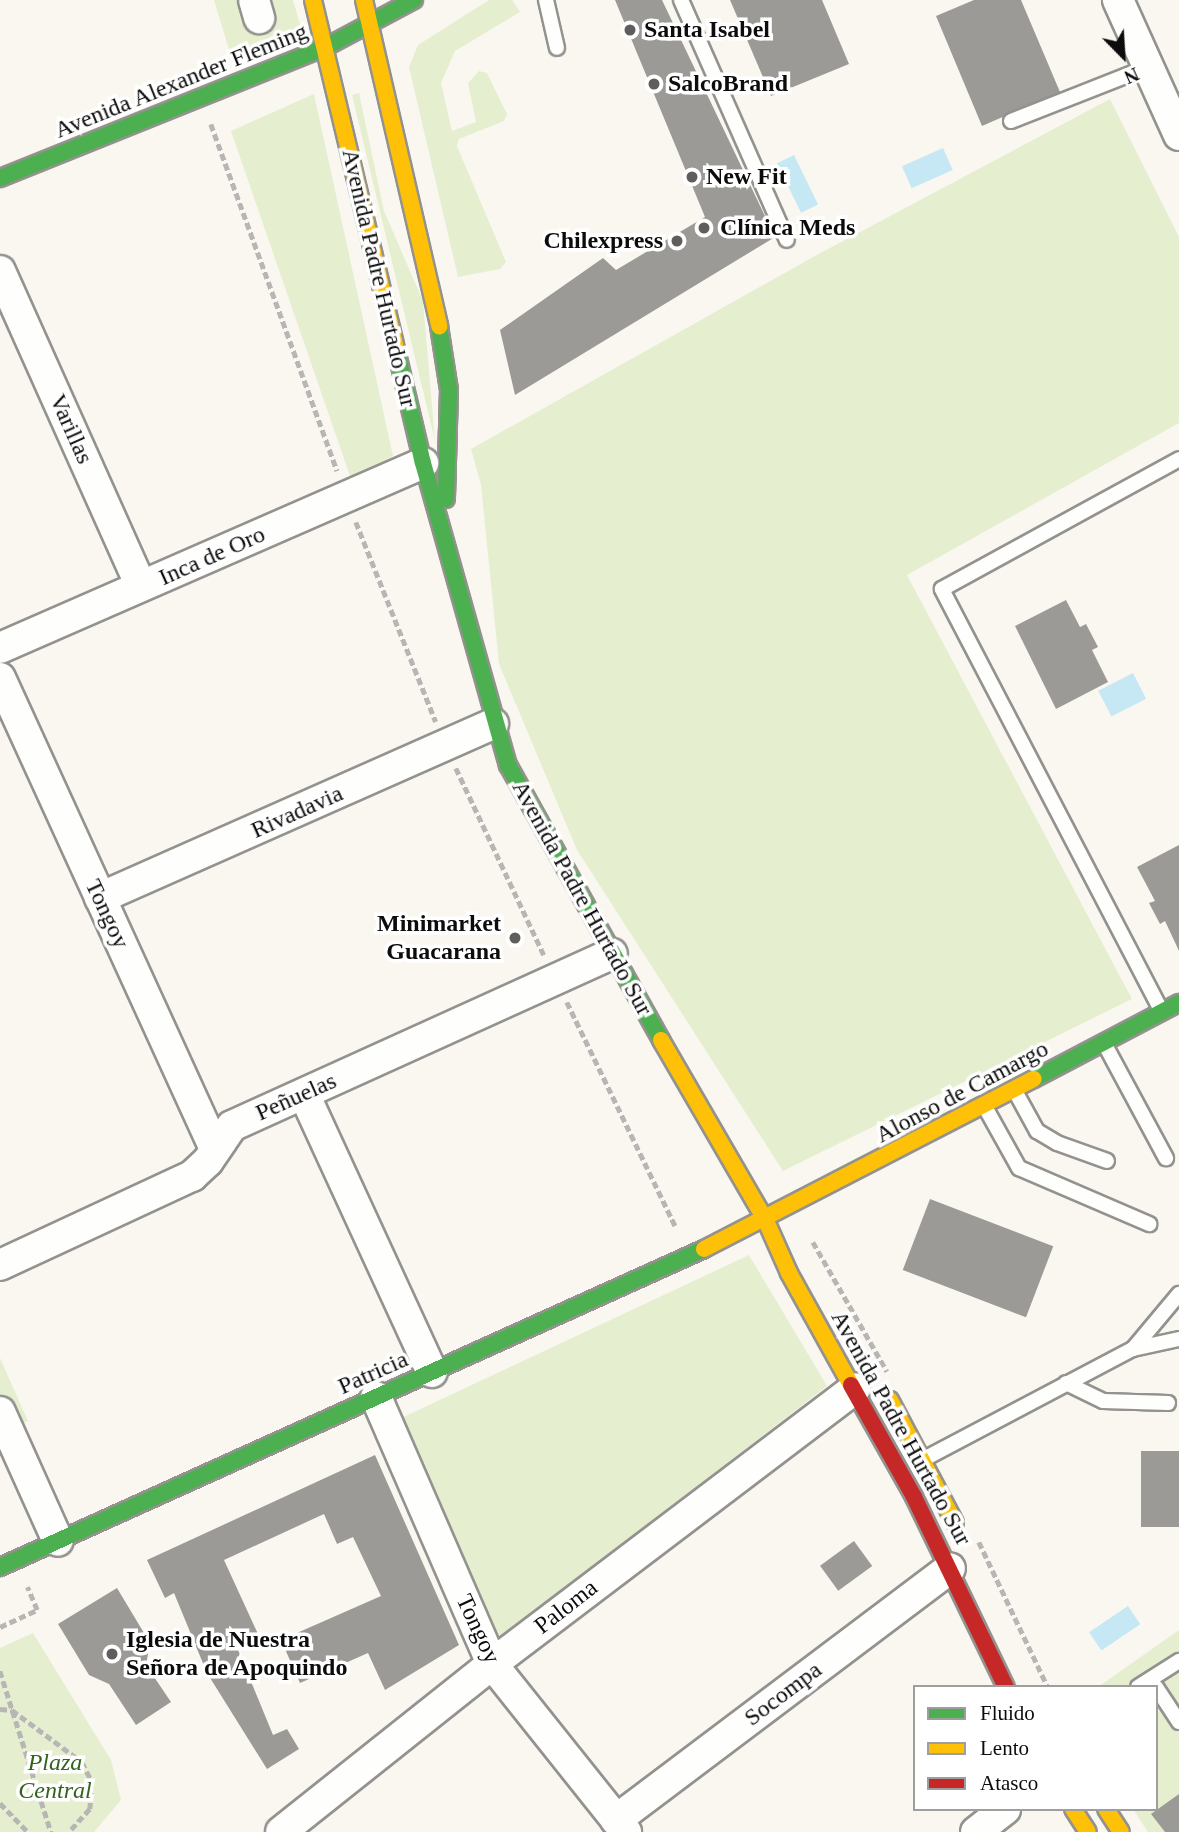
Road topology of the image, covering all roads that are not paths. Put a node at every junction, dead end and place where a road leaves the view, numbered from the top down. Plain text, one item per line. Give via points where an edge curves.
1 (313, 0) edge
2 (364, 0) edge
3 (414, 0) edge
4 (546, 0) edge
5 (681, 0) edge
6 (1118, 0) edge
7 (371, 26) junction
8 (324, 48) junction
9 (557, 48) dead end
10 (1148, 66) junction
11 (1011, 121) dead end
12 (1179, 135) edge
13 (0, 178) edge
14 (787, 240) dead end
15 (0, 271) edge
16 (1179, 459) edge
17 (424, 463) junction
18 (452, 553) junction
19 (142, 586) junction
20 (0, 648) edge
21 (0, 678) edge
22 (493, 724) junction
23 (100, 898) junction
24 (612, 954) junction
25 (1179, 1003) edge
26 (1162, 1012) junction
27 (1104, 1043) junction
28 (1014, 1090) junction
29 (304, 1094) junction
30 (984, 1105) junction
31 (215, 1149) junction
32 (1166, 1158) dead end
33 (1107, 1161) dead end
34 (766, 1222) junction
35 (1149, 1224) dead end
36 (799, 1254) dead end
37 (0, 1265) edge
38 (1179, 1294) edge
39 (1179, 1339) edge
40 (1133, 1349) junction
41 (432, 1372) junction
42 (1066, 1383) junction
43 (869, 1389) junction
44 (376, 1397) junction
45 (1168, 1403) dead end
46 (0, 1412) edge
47 (924, 1458) junction
48 (961, 1534) dead end
49 (58, 1541) junction
50 (7, 1564) edge
51 (950, 1568) junction
52 (1179, 1661) edge
53 (492, 1664) junction
54 (1005, 1685) edge
55 (1151, 1685) edge
56 (1158, 1694) edge
57 (1179, 1722) edge
58 (1002, 1811) edge
59 (1074, 1811) edge
60 (1106, 1811) edge
61 (621, 1826) edge
62 (281, 1832) edge
63 (976, 1832) edge
64 (1088, 1832) edge
65 (1121, 1832) edge

1 - 8 main road, Avenida Padre Hurtado Sur
2 - 7 main road, Avenida Padre Hurtado Sur
3 - 7 main road, Avenida Alexander Fleming
4 - 9 lane
5 - 14 lane
6 - 10 street
7 - 8 main road, Avenida Alexander Fleming
7 - 18 main road, Avenida Padre Hurtado Sur via 445,352 449,390 446,496
8 - 13 main road, Avenida Alexander Fleming
8 - 17 main road, Avenida Padre Hurtado Sur
10 - 11 lane
10 - 12 street
15 - 19 street, Varillas
16 - 26 lane via 942,589
17 - 18 main road, Avenida Padre Hurtado Sur
17 - 19 street, Inca de Oro
18 - 22 main road, Avenida Padre Hurtado Sur
19 - 20 street, Inca de Oro
21 - 23 street, Tongoy
22 - 23 street, Rivadavia
22 - 24 main road, Avenida Padre Hurtado Sur via 524,801
23 - 31 street, Tongoy
24 - 29 street, Peñuelas
24 - 34 main road, Avenida Padre Hurtado Sur
25 - 26 main road, Alonso de Camargo
26 - 27 main road, Alonso de Camargo
27 - 28 main road, Alonso de Camargo
27 - 32 lane
28 - 30 main road, Alonso de Camargo
28 - 33 lane via 1037,1130 1057,1143
29 - 31 street, Peñuelas via 232,1126
29 - 41 street
30 - 34 main road, Alonso de Camargo
30 - 35 lane via 1018,1168
31 - 37 street, Peñuelas via 199,1170 184,1180
34 - 36 main road, Avenida Padre Hurtado Sur
34 - 41 main road, Patricia
34 - 43 main road, Avenida Padre Hurtado Sur via 789,1273
38 - 40 lane
39 - 40 lane
40 - 42 lane
41 - 44 main road, Patricia
42 - 45 lane via 1103,1401
42 - 47 lane
43 - 47 main road, Avenida Padre Hurtado Sur
43 - 51 main road, Avenida Padre Hurtado Sur
43 - 53 street, Paloma
44 - 49 main road, Patricia
44 - 53 street, Tongoy
46 - 49 street
47 - 48 main road, Avenida Padre Hurtado Sur
49 - 50 main road, Patricia
51 - 54 main road, Avenida Padre Hurtado Sur
51 - 61 street, Socompa
52 - 55 lane
53 - 61 street, Tongoy
53 - 62 street, Paloma
56 - 57 lane
58 - 63 street
59 - 64 main road
60 - 65 main road

